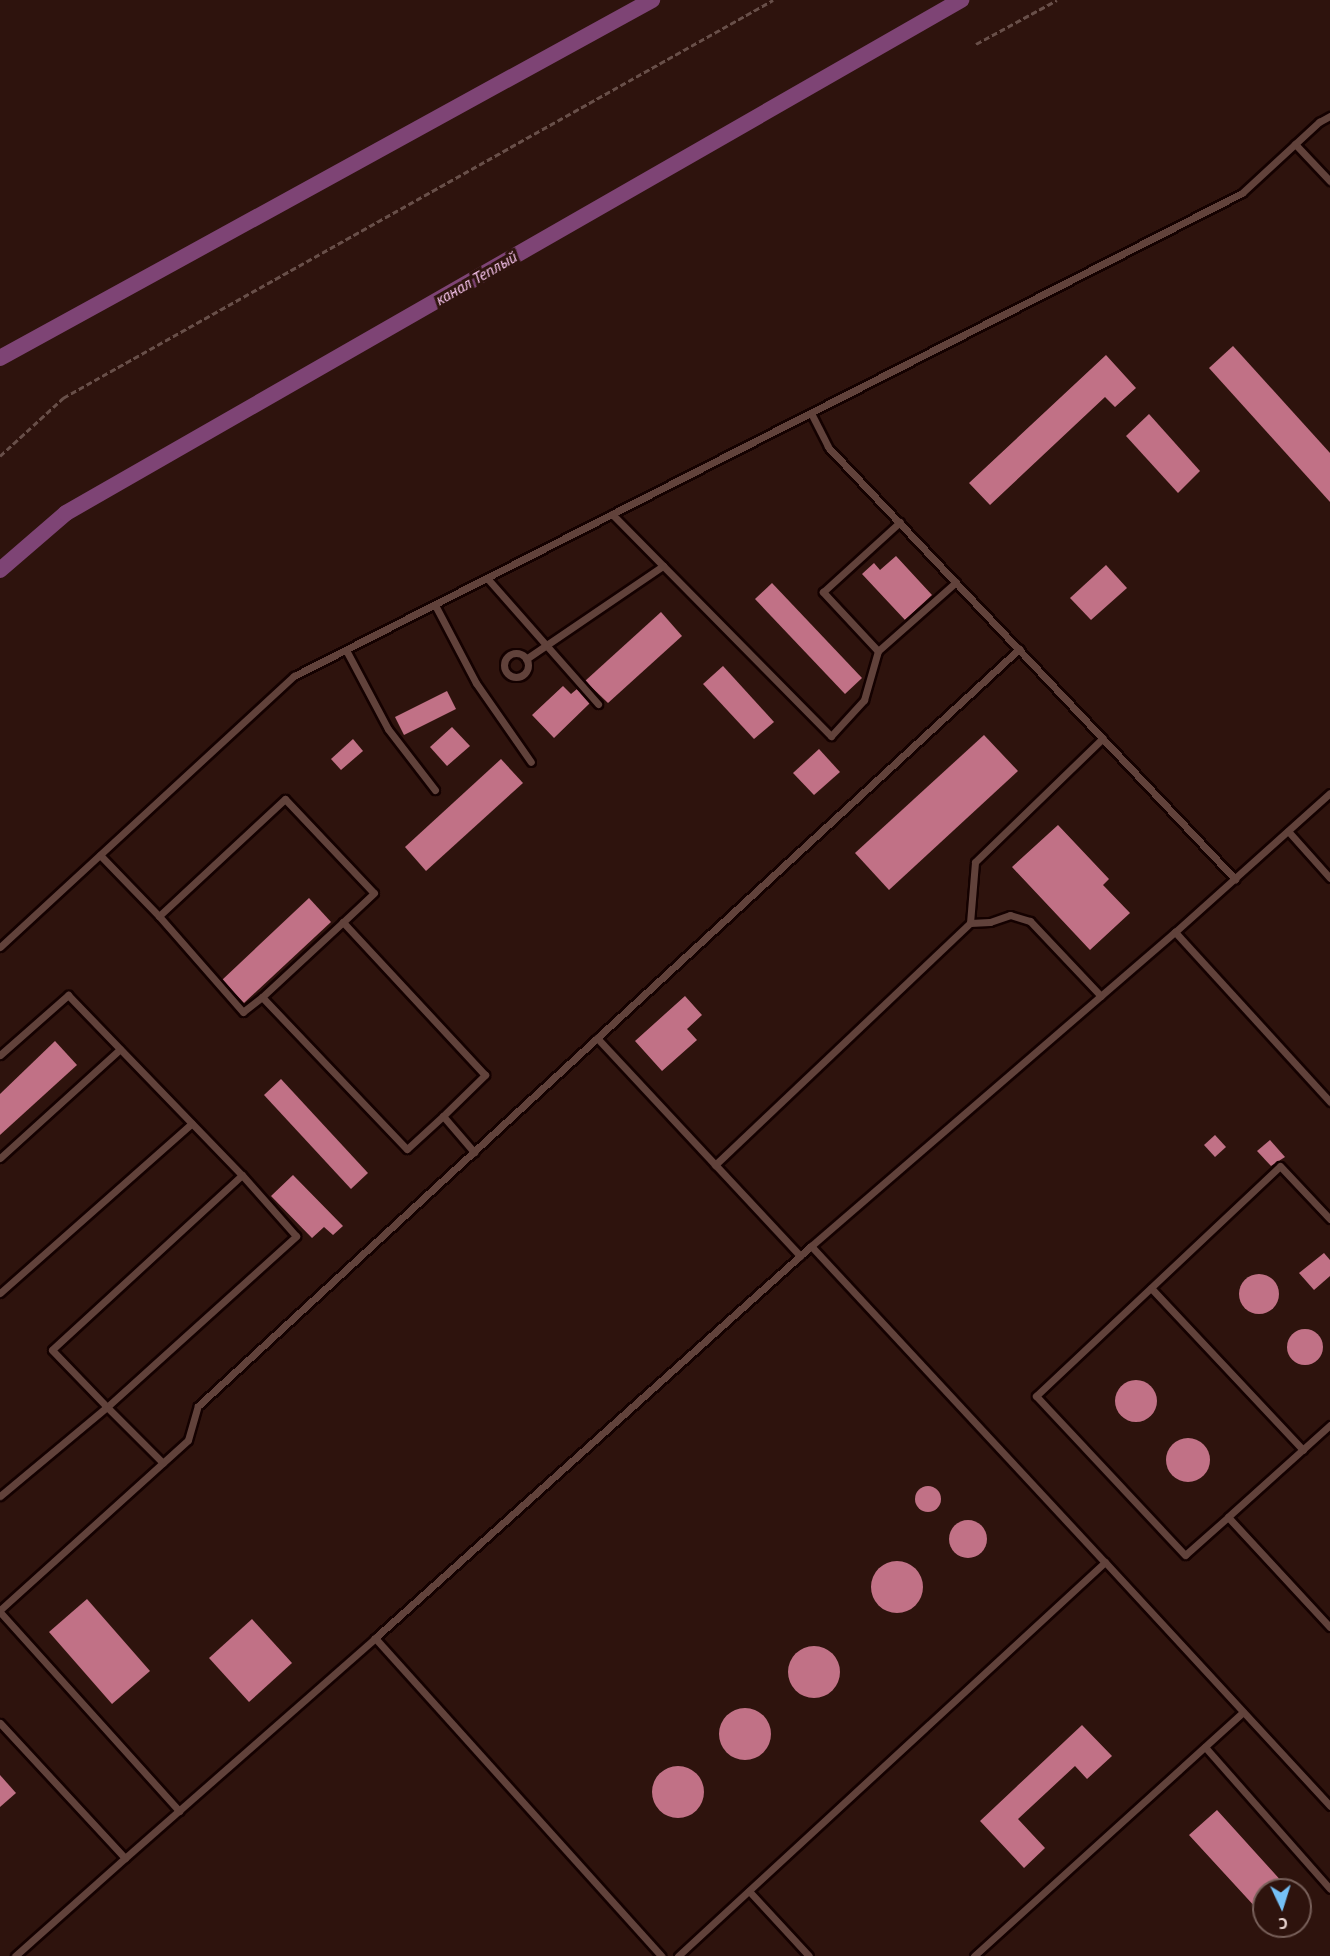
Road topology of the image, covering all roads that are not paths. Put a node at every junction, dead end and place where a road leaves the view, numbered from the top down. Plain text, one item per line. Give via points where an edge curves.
1 (1330, 116) edge
2 (1295, 144) junction
3 (1330, 181) edge
4 (811, 413) junction
5 (612, 514) junction
6 (900, 522) junction
7 (663, 566) junction
8 (487, 578) junction
9 (956, 582) junction
10 (435, 605) junction
11 (546, 645) junction
12 (1019, 649) junction
13 (346, 650) junction
14 (878, 651) junction
15 (526, 659) dead end
16 (598, 704) dead end
17 (1103, 738) junction
18 (531, 762) dead end
19 (435, 790) dead end
20 (1330, 793) edge
21 (1288, 831) junction
22 (100, 855) junction
23 (1330, 878) edge
24 (1235, 879) junction
25 (159, 916) junction
26 (343, 922) junction
27 (970, 923) junction
28 (1175, 932) junction
29 (0, 947) edge
30 (1101, 996) junction
31 (262, 997) junction
32 (597, 1038) junction
33 (120, 1049) junction
34 (0, 1055) edge
35 (1330, 1102) edge
36 (443, 1116) junction
37 (192, 1123) junction
38 (474, 1152) junction
39 (0, 1158) edge
40 (715, 1165) junction
41 (242, 1175) junction
42 (1330, 1219) edge
43 (810, 1246) junction
44 (800, 1256) junction
45 (1151, 1287) junction
46 (0, 1293) edge
47 (107, 1407) junction
48 (1330, 1425) edge
49 (1303, 1450) junction
50 (163, 1463) junction
51 (0, 1496) edge
52 (1228, 1517) junction
53 (1105, 1562) junction
54 (0, 1611) edge
55 (1330, 1627) edge
56 (375, 1638) junction
57 (1243, 1712) junction
58 (0, 1723) edge
59 (1205, 1747) junction
60 (1330, 1806) edge
61 (179, 1811) junction
62 (125, 1858) junction
63 (1330, 1889) edge
64 (749, 1891) junction
65 (15, 1956) edge
66 (661, 1956) edge
67 (678, 1956) edge
68 (809, 1956) edge
69 (974, 1956) edge

1 - 2 lane
2 - 3 lane
2 - 4 lane via 1242,193
4 - 5 lane
4 - 6 lane via 828,447
5 - 7 lane
5 - 8 lane
6 - 9 lane
6 - 14 lane via 823,592
7 - 11 lane
7 - 14 lane via 831,736 864,700
8 - 10 lane
8 - 11 lane
9 - 12 lane
9 - 14 lane
10 - 13 lane
10 - 18 lane via 476,683
11 - 15 lane
11 - 16 lane
12 - 17 lane
12 - 32 lane
13 - 19 lane via 388,729
13 - 22 lane via 294,676
17 - 24 lane
17 - 27 lane via 975,862
20 - 21 lane
21 - 23 lane
21 - 24 lane
22 - 25 lane
22 - 29 lane
24 - 28 lane
25 - 26 lane via 285,798 375,893
25 - 31 lane via 243,1012
26 - 31 lane
26 - 36 lane via 485,1075
27 - 30 lane via 1010,915 1030,921
27 - 40 lane
28 - 30 lane
28 - 35 lane
30 - 43 lane
31 - 36 lane via 406,1149
32 - 38 lane
32 - 40 lane
33 - 34 lane via 68,995
33 - 37 lane
33 - 39 lane
36 - 38 lane
37 - 41 lane
37 - 46 lane
38 - 50 lane via 198,1406 188,1440
40 - 44 lane
41 - 47 lane via 296,1236
41 - 47 lane via 52,1350
42 - 45 lane via 1280,1166
43 - 44 lane
43 - 53 lane
44 - 56 lane
45 - 49 lane
45 - 52 lane via 1036,1396 1185,1555
47 - 50 lane
47 - 51 lane
48 - 49 lane
49 - 52 lane
50 - 54 lane
52 - 55 lane
53 - 57 lane
53 - 64 lane
54 - 61 lane
56 - 61 lane
56 - 66 lane
57 - 59 lane
57 - 60 lane
58 - 62 lane
59 - 63 lane
59 - 69 lane
61 - 62 lane
62 - 65 lane
64 - 67 lane
64 - 68 lane

